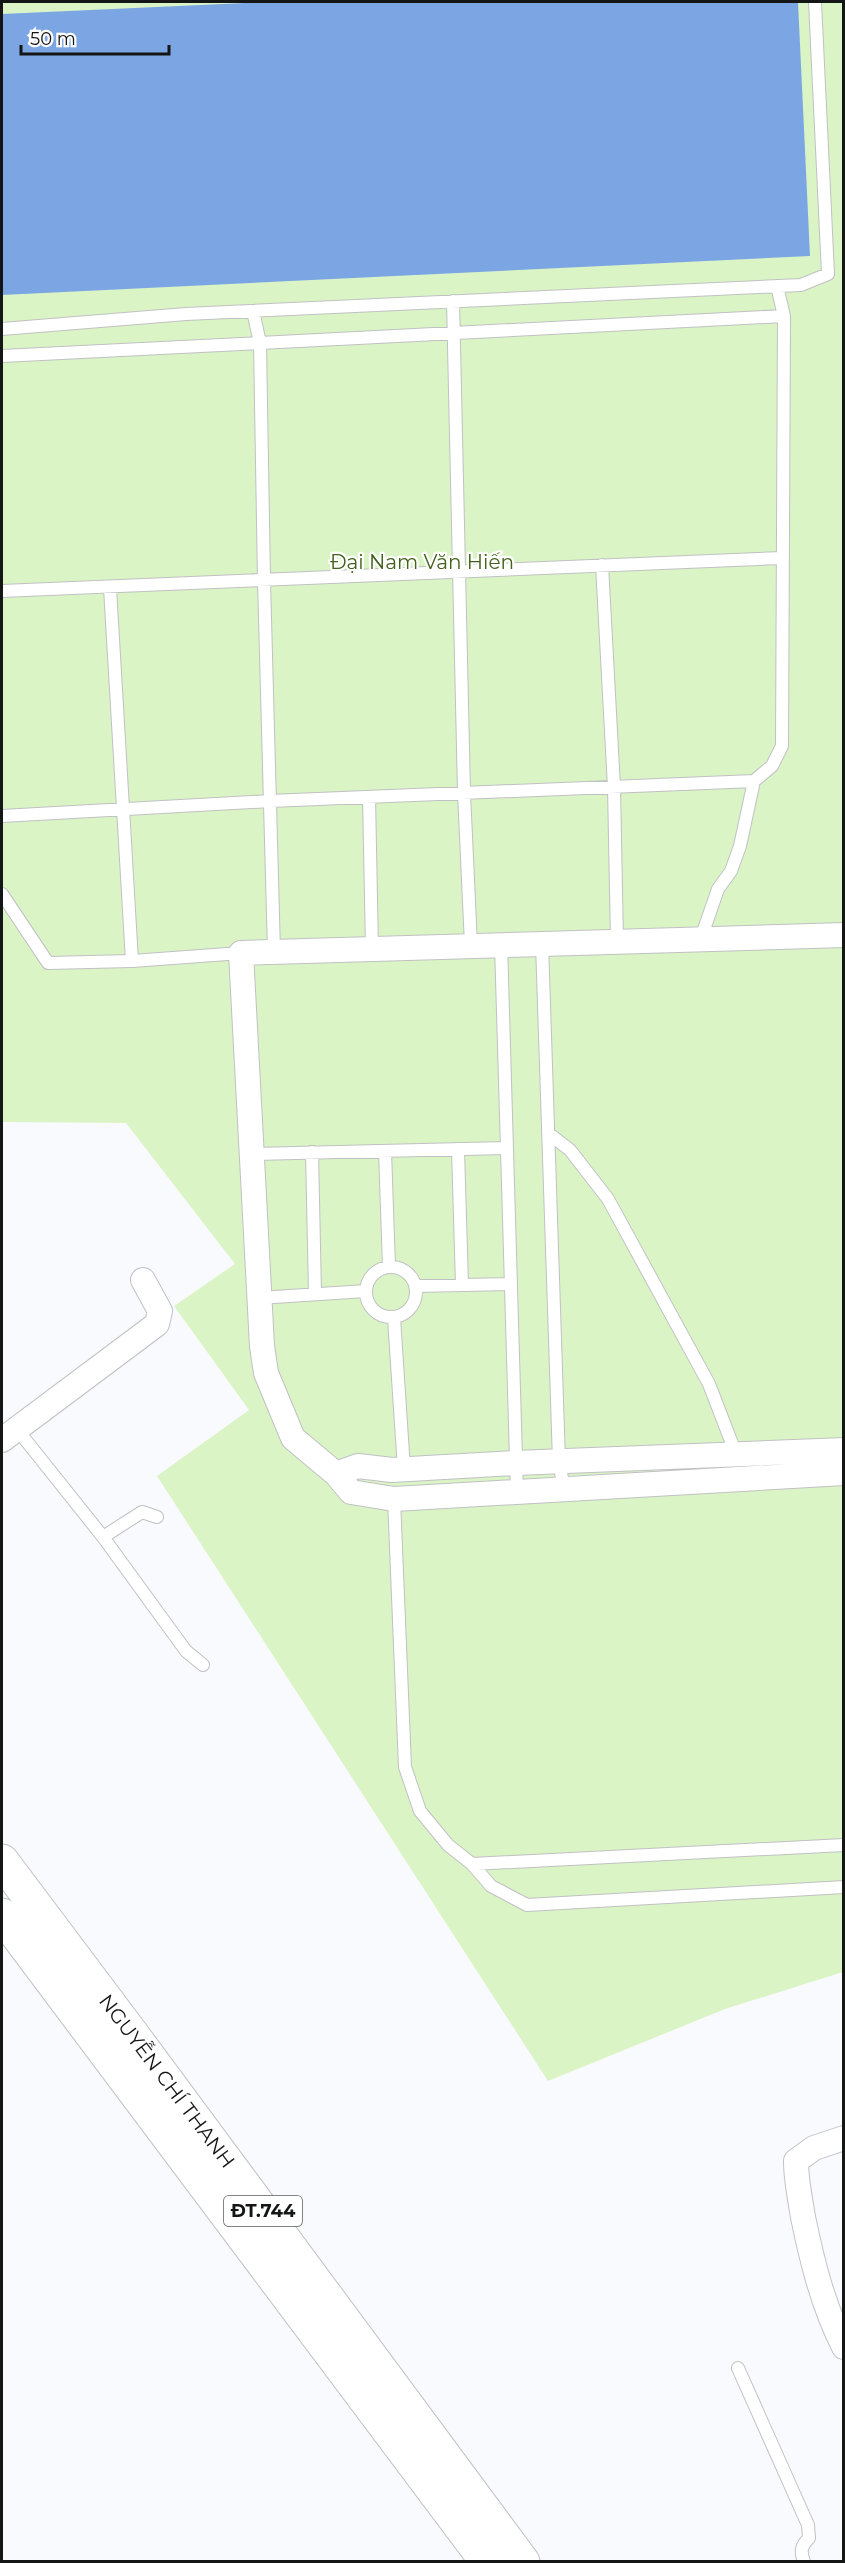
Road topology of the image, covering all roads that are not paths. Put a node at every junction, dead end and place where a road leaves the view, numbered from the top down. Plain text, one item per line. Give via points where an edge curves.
1 (814, 2) edge
2 (777, 286) junction
3 (453, 301) junction
4 (253, 311) junction
5 (784, 316) junction
6 (2, 329) edge
7 (456, 334) junction
8 (260, 343) junction
9 (2, 356) edge
10 (782, 558) junction
11 (602, 565) junction
12 (459, 571) junction
13 (264, 581) junction
14 (110, 588) junction
15 (2, 591) edge
16 (754, 781) junction
17 (614, 787) junction
18 (464, 793) junction
19 (369, 797) junction
20 (270, 801) junction
21 (123, 809) junction
22 (2, 816) edge
23 (2, 894) edge
24 (843, 935) edge
25 (700, 941) junction
26 (617, 942) junction
27 (501, 944) junction
28 (542, 944) junction
29 (471, 945) junction
30 (372, 949) junction
31 (274, 952) junction
32 (241, 953) junction
33 (132, 961) junction
34 (548, 1133) junction
35 (506, 1148) junction
36 (458, 1149) junction
37 (385, 1151) junction
38 (312, 1152) junction
39 (252, 1154) junction
40 (389, 1267) junction
41 (143, 1281) dead end
42 (510, 1284) junction
43 (462, 1285) junction
44 (416, 1286) junction
45 (366, 1291) junction
46 (315, 1294) junction
47 (259, 1298) junction
48 (394, 1318) junction
49 (9, 1434) edge
50 (843, 1450) edge
51 (736, 1454) junction
52 (559, 1461) junction
53 (515, 1463) junction
54 (404, 1469) junction
55 (843, 1473) edge
56 (336, 1474) junction
57 (564, 1490) junction
58 (517, 1493) junction
59 (394, 1498) junction
60 (157, 1517) dead end
61 (103, 1537) junction
62 (203, 1665) dead end
63 (843, 1845) edge
64 (2, 1861) edge
65 (472, 1864) junction
66 (843, 1887) edge
67 (2, 1915) edge
68 (843, 2138) edge
69 (291, 2275) junction
70 (843, 2347) edge
71 (738, 2368) dead end
72 (487, 2562) edge
73 (523, 2562) edge
74 (804, 2562) edge

1 - 2 lane via 828,273 801,285
2 - 3 lane
2 - 5 lane
3 - 4 lane
3 - 7 lane
4 - 6 lane
4 - 8 lane
5 - 7 lane
5 - 10 lane
7 - 8 lane
7 - 12 lane
8 - 9 lane
8 - 13 lane
10 - 11 lane
10 - 16 lane via 782,746 772,766
11 - 12 lane
11 - 17 lane
12 - 13 lane
12 - 18 lane
13 - 14 lane
13 - 20 lane
14 - 15 lane
14 - 21 lane
16 - 17 lane
16 - 25 lane via 734,862 718,889
17 - 18 lane
17 - 26 lane
18 - 19 lane
18 - 29 lane
19 - 20 lane
19 - 30 lane
20 - 21 lane
20 - 31 lane
21 - 22 lane
21 - 33 lane
23 - 33 lane via 48,963
24 - 25 street
25 - 26 street
26 - 28 street
27 - 28 street
27 - 29 street
27 - 35 lane
28 - 34 lane
29 - 30 street
30 - 31 street
31 - 32 street
32 - 33 lane
32 - 39 street
34 - 51 lane via 570,1150 608,1199 710,1384
34 - 52 lane
35 - 36 lane
35 - 42 lane
36 - 37 lane
36 - 43 lane
37 - 38 lane
37 - 40 lane
38 - 39 lane
38 - 46 lane
39 - 47 street
40 - 44 lane via 406,1271
40 - 45 lane via 373,1275
41 - 49 street via 160,1311 157,1324
42 - 43 lane
42 - 53 lane
43 - 44 lane
44 - 48 lane via 410,1311
45 - 46 lane
45 - 48 lane via 370,1307
46 - 47 lane
47 - 56 street via 261,1346 278,1404 293,1438
48 - 54 lane
49 - 61 lane
50 - 51 street
51 - 52 street
52 - 53 street
52 - 57 lane
53 - 54 street
53 - 58 lane
54 - 56 street via 358,1466
55 - 57 street
56 - 59 street via 351,1492
57 - 58 street
58 - 59 street
59 - 65 lane via 405,1767 420,1811 448,1845
60 - 61 lane via 142,1512
61 - 62 lane via 186,1651
63 - 65 lane
64 - 69 main road, NGUYỄN CHÍ THANH / ĐT.744
65 - 66 lane via 490,1886 527,1905
67 - 69 main road, NGUYỄN CHÍ THANH / ĐT.744
68 - 70 street via 814,2148 796,2161 796,2177 811,2253 831,2322
69 - 72 main road, NGUYỄN CHÍ THANH / ĐT.744
69 - 73 main road, NGUYỄN CHÍ THANH / ĐT.744
71 - 74 lane via 808,2525 809,2538 801,2553

